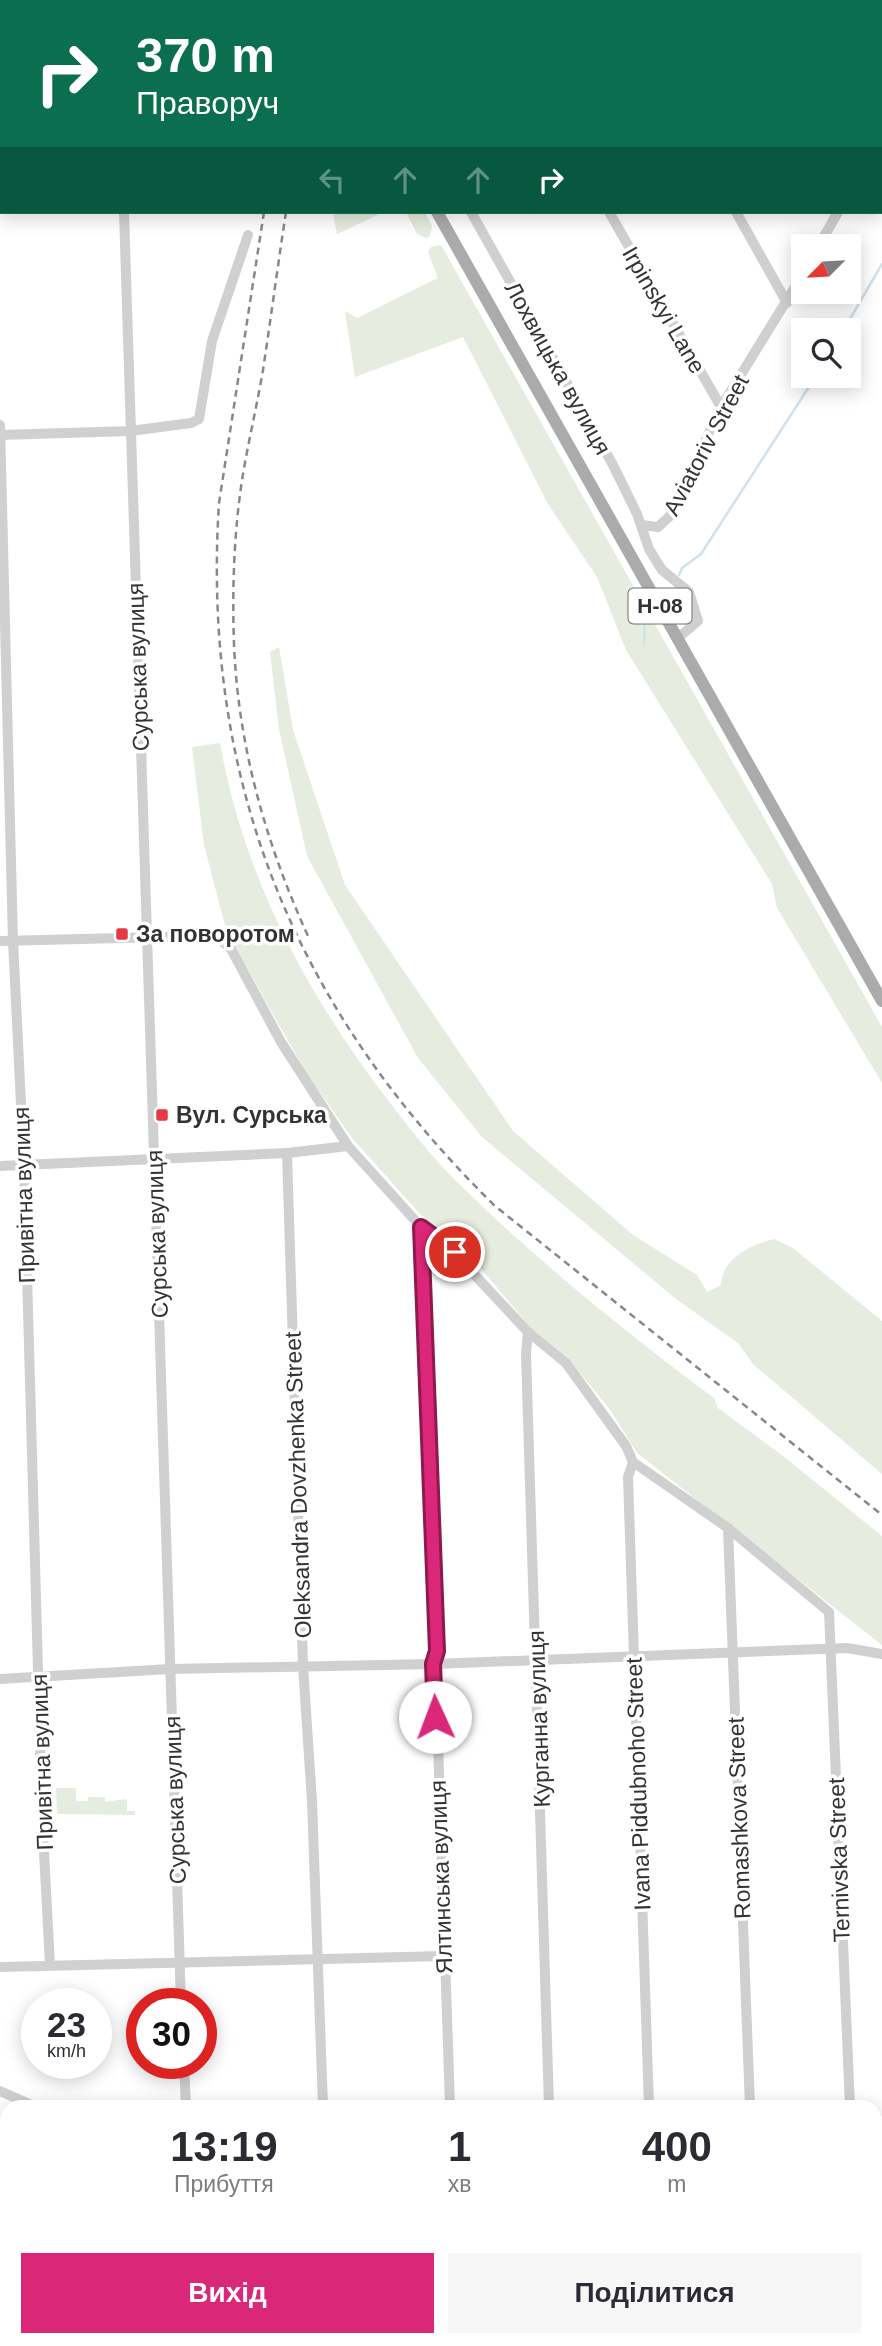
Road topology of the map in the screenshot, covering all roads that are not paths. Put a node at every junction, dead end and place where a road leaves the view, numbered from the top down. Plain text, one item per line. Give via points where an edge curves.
1 (124, 214) edge
2 (438, 214) edge
3 (472, 214) edge
4 (610, 214) edge
5 (737, 214) edge
6 (837, 214) edge
7 (825, 234) edge
8 (248, 235) dead end
9 (791, 296) edge
10 (787, 303) junction
11 (721, 407) junction
12 (0, 425) edge
13 (130, 430) junction
14 (0, 435) edge
15 (641, 525) junction
16 (678, 638) junction
17 (146, 939) junction
18 (0, 941) edge
19 (13, 941) junction
20 (882, 1001) edge
21 (348, 1146) junction
22 (287, 1153) junction
23 (155, 1161) junction
24 (24, 1165) junction
25 (0, 1166) edge
26 (421, 1227) junction
27 (528, 1332) junction
28 (633, 1462) junction
29 (728, 1528) junction
30 (830, 1650) junction
31 (732, 1654) junction
32 (882, 1654) edge
33 (633, 1655) junction
34 (537, 1659) junction
35 (433, 1664) junction
36 (303, 1665) junction
37 (170, 1669) junction
38 (40, 1677) junction
39 (0, 1679) edge
40 (443, 1956) junction
41 (318, 1957) junction
42 (181, 1964) junction
43 (50, 1965) junction
44 (0, 1967) edge
45 (181, 1988) edge
46 (185, 2079) edge
47 (0, 2091) edge
48 (20, 2100) edge
49 (186, 2100) edge
50 (323, 2100) edge
51 (450, 2100) edge
52 (549, 2100) edge
53 (649, 2100) edge
54 (750, 2100) edge
55 (850, 2100) edge

1 - 13 street, Сурська вулиця
2 - 16 main road, Н-08
3 - 15 street, Лохвицька вулиця via 613,465
4 - 11 street, Irpinskyi Lane
5 - 10 street
6 - 7 street
8 - 13 street via 212,341 199,419
9 - 10 street, Aviatoriv Street
10 - 11 street, Aviatoriv Street
11 - 15 street, Aviatoriv Street via 670,516 658,527
12 - 14 street, Привітна вулиця
13 - 14 street
13 - 17 street, Сурська вулиця
14 - 19 street, Привітна вулиця
15 - 16 street, Лохвицька вулиця via 662,570 689,592 692,601 698,621
16 - 20 main road, Н-08
17 - 19 street
17 - 21 street via 203,936 231,949 281,1042
17 - 23 street, Сурська вулиця
18 - 19 street
19 - 24 street, Привітна вулиця
21 - 22 street
21 - 26 street
22 - 23 street
22 - 36 street, Oleksandra Dovzhenka Street
23 - 24 street
23 - 37 street, Сурська вулиця
24 - 25 street
24 - 38 street, Привітна вулиця
26 - 27 street via 468,1265
26 - 35 street, Ялтинська вулиця via 437,1651
27 - 28 street via 566,1363
27 - 34 street, Курганна вулиця
28 - 29 street
28 - 33 street, Ivana Piddubnoho Street via 628,1477
29 - 30 street, Ternivska Street via 829,1612
29 - 31 street, Romashkova Street
30 - 31 street
30 - 32 street
30 - 55 street, Ternivska Street
31 - 33 street
31 - 54 street, Romashkova Street
33 - 34 street
33 - 53 street, Ivana Piddubnoho Street
34 - 35 street
34 - 52 street, Курганна вулиця
35 - 36 street
35 - 40 street, Ялтинська вулиця
36 - 37 street
36 - 41 street, Oleksandra Dovzhenka Street
37 - 38 street
37 - 42 street, Сурська вулиця
38 - 39 street
38 - 43 street, Привітна вулиця
40 - 41 street
40 - 51 street, Ялтинська вулиця
41 - 42 street
41 - 50 street, Oleksandra Dovzhenka Street
42 - 43 street
42 - 45 street, Сурська вулиця
43 - 44 street
46 - 49 street
47 - 48 street

